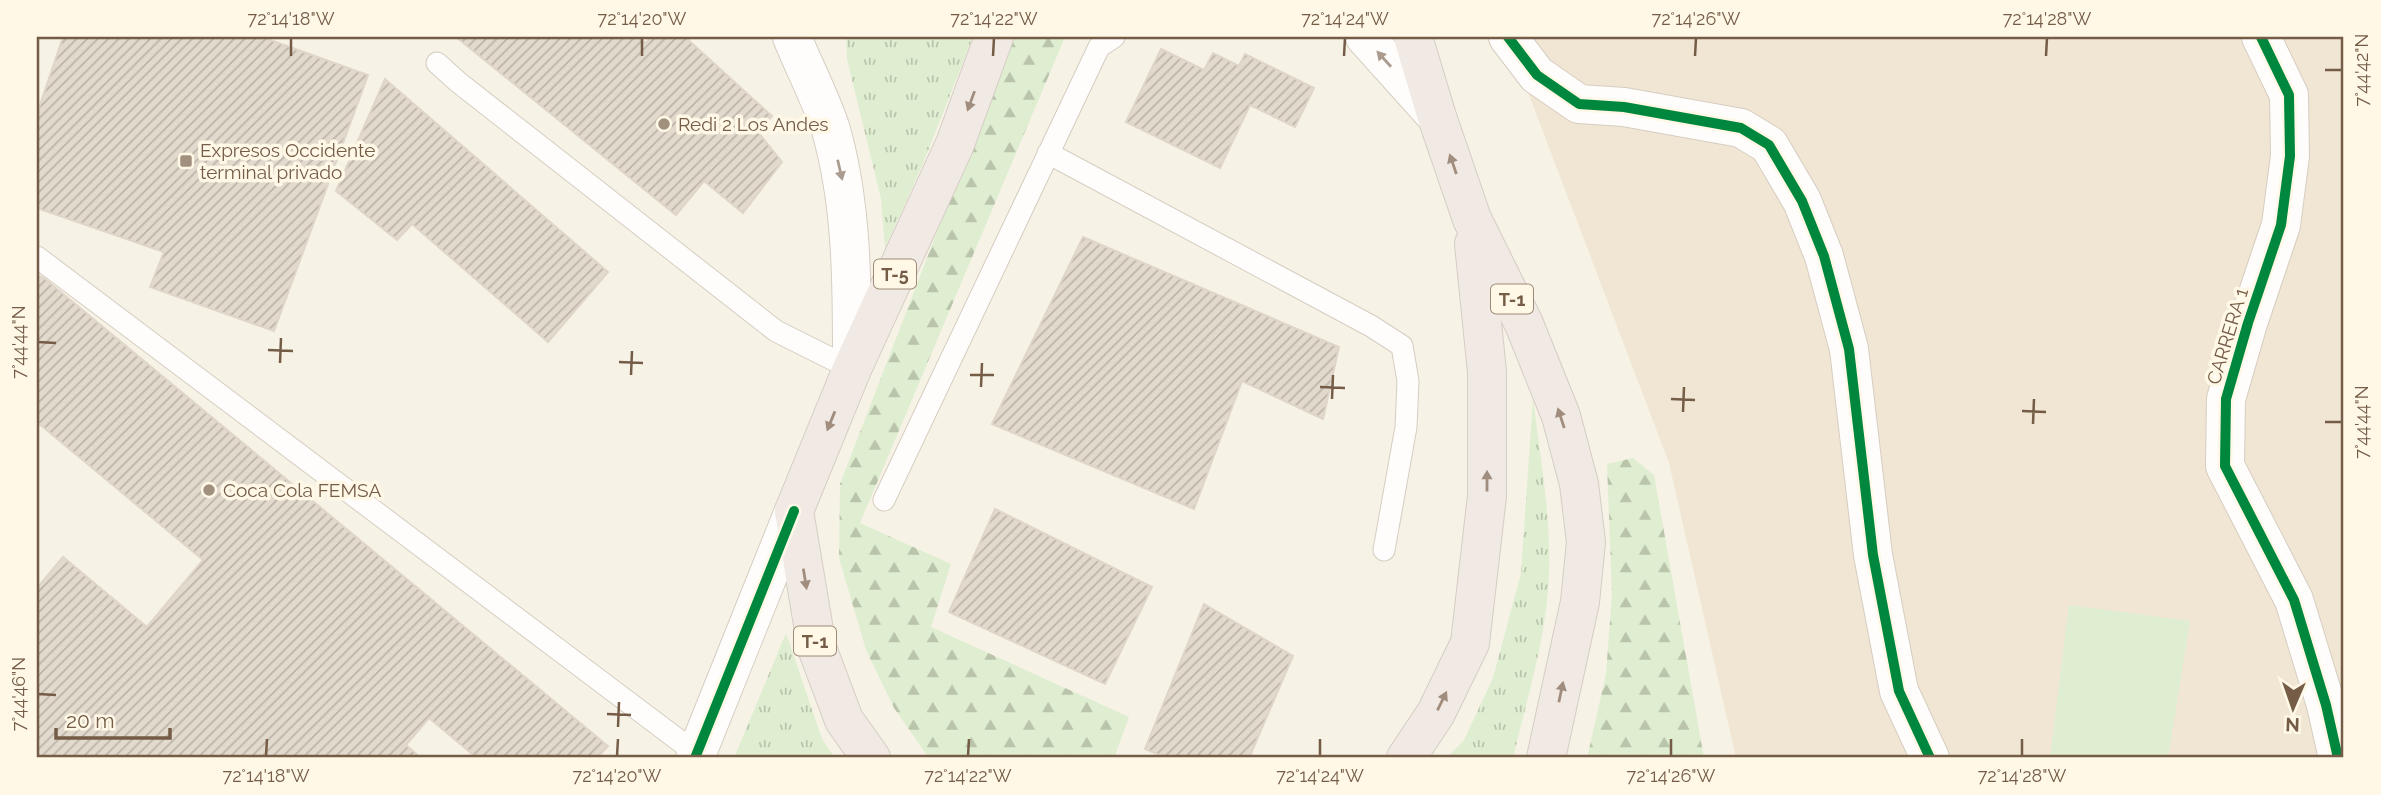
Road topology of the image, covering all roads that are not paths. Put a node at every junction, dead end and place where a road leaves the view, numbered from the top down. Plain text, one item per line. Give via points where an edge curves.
1 (792, 37) edge
2 (995, 37) edge
3 (1114, 37) edge
4 (1365, 37) edge
5 (1413, 37) edge
6 (1508, 37) edge
7 (2261, 37) edge
8 (437, 63) dead end
9 (1437, 117) junction
10 (1048, 153) junction
11 (1472, 219) junction
12 (37, 257) edge
13 (852, 369) junction
14 (884, 500) dead end
15 (794, 511) junction
16 (1384, 550) dead end
17 (696, 756) edge
18 (871, 758) edge
19 (1406, 758) edge
20 (1546, 758) edge
21 (1930, 758) edge
22 (2338, 758) edge

1 -> 13 street via 830,129 845,192
2 -> 13 highway, T-5 via 956,144
3 - 10 lane via 1098,47
9 -> 4 street
5 - 9 highway
6 - 21 street via 1537,75 1579,104 1624,107 1741,128 1769,145 1807,212 1850,349 1873,555 1899,691
7 - 22 street, CARRERA 1 via 2289,95 2290,156 2281,225 2226,399 2225,466 2294,600
8 - 13 lane via 776,331
11 -> 9 highway, T-1
10 - 14 lane
10 - 16 lane via 1402,346 1408,381 1406,427
19 -> 11 highway via 1436,713 1470,643 1487,496 1487,372
20 -> 11 highway, T-1 via 1580,602 1586,542 1579,484 1561,416 1524,324
12 - 17 lane
13 -> 15 highway, T-5
15 - 17 street
15 -> 18 highway, T-1 via 817,648 844,720

